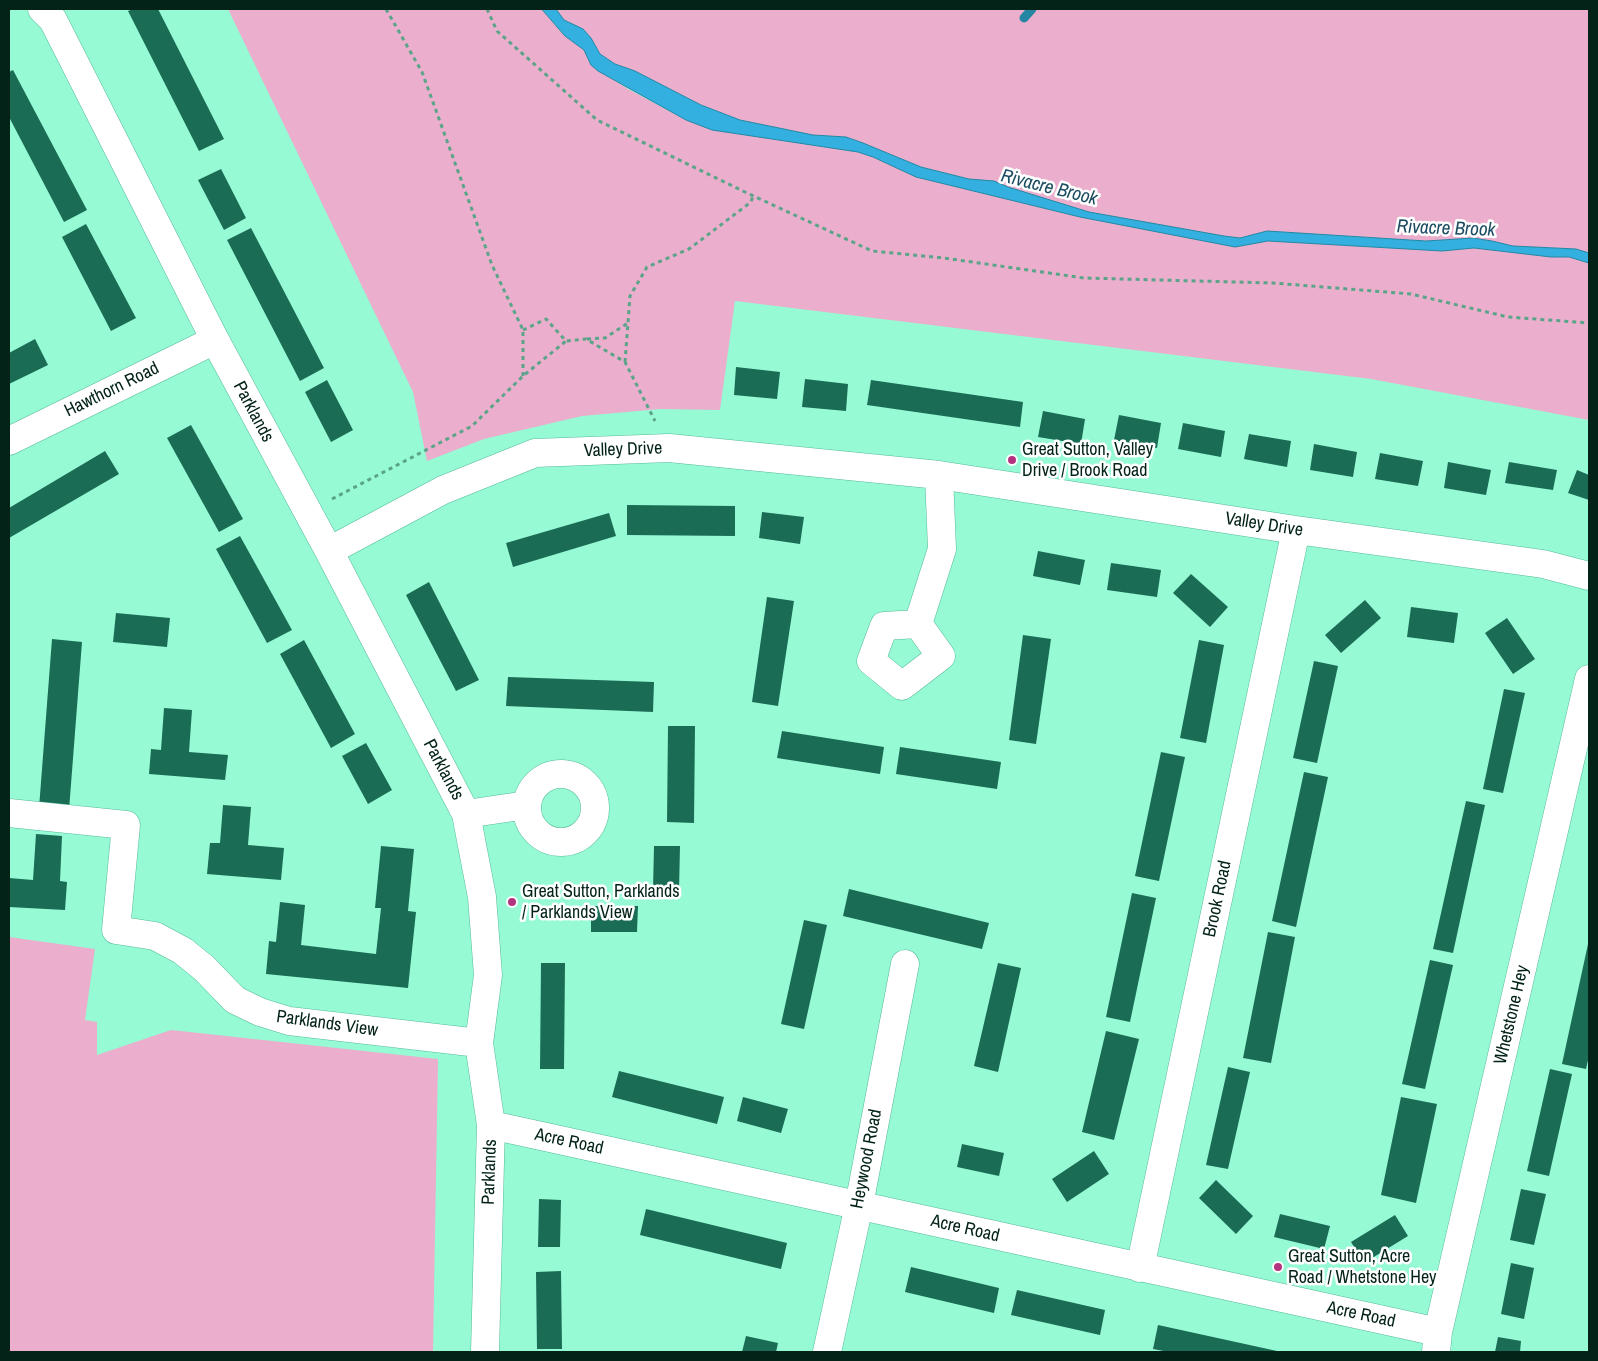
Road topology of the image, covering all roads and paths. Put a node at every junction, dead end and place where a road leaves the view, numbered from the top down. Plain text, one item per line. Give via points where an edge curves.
1 (386, 9) edge
2 (487, 9) edge
3 (48, 13) edge
4 (754, 196) junction
5 (628, 323) junction
6 (1589, 323) edge
7 (522, 330) junction
8 (586, 339) junction
9 (215, 340) junction
10 (566, 342) junction
11 (625, 362) junction
12 (523, 376) junction
13 (9, 441) edge
14 (668, 448) junction
15 (939, 475) junction
16 (307, 511) junction
17 (1296, 530) junction
18 (329, 551) junction
19 (1589, 576) edge
20 (918, 624) dead end
21 (1589, 679) edge
22 (527, 805) dead end
23 (9, 813) edge
24 (466, 814) junction
25 (905, 964) dead end
26 (479, 1042) junction
27 (491, 1125) junction
28 (858, 1205) junction
29 (1140, 1268) junction
30 (1437, 1342) edge
31 (485, 1352) edge
32 (827, 1352) edge

1 - 7 path via 422,72 492,265
2 - 4 path via 497,31 598,120
3 - 9 street, Parklands
4 - 5 path via 751,202 689,248 647,267 630,296
4 - 6 path via 872,251 1084,278 1273,283 1411,294 1508,317
5 - 8 path via 605,338
5 - 11 path
7 - 10 path via 546,319
7 - 12 path
8 - 10 path
8 - 11 path
9 - 13 street, Hawthorn Road
9 - 16 street, Parklands
10 - 12 path
11 - 14 path
12 - 16 path via 472,426
14 - 15 street, Valley Drive
14 - 18 street, Valley Drive via 535,453 443,490
15 - 17 street, Valley Drive
15 - 20 street via 942,549
16 - 18 street, Parklands
17 - 19 street, Valley Drive via 1543,564
17 - 29 street, Brook Road
18 - 24 street, Parklands
21 - 30 street, Whetstone Hey
22 - 24 street, Parklands
23 - 26 street, Parklands View via 126,825 116,930 155,936 183,951 236,1000 260,1012 289,1021
24 - 26 street, Parklands via 482,897 488,975
25 - 28 street, Heywood Road
26 - 27 street, Parklands
27 - 28 street, Acre Road
27 - 31 street, Parklands
28 - 29 street, Acre Road
28 - 32 street, Heywood Road
29 - 30 street, Acre Road

